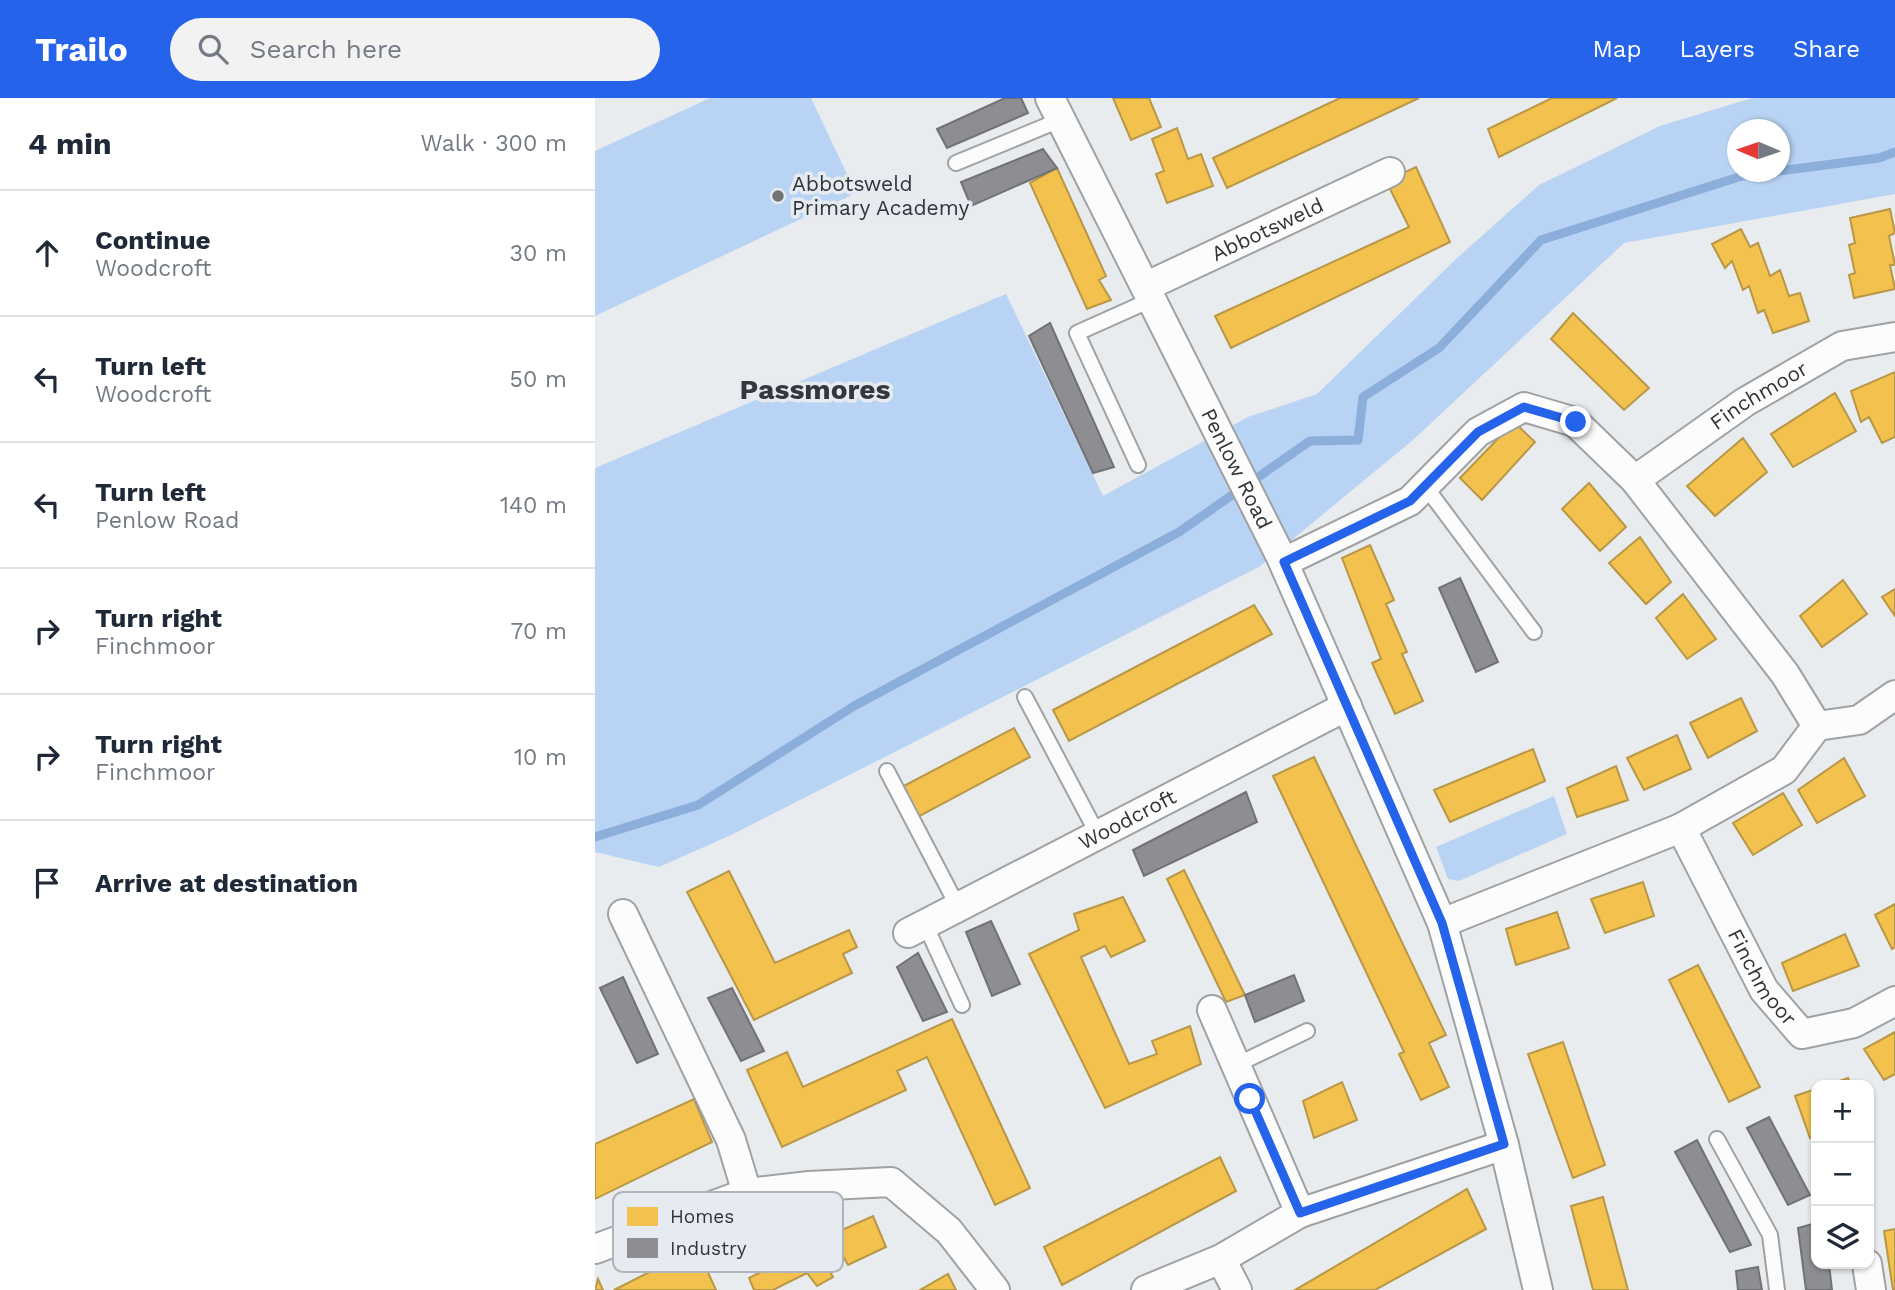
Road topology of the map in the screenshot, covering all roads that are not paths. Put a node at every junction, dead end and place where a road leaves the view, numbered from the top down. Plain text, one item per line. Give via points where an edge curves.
1 (1055, 109) edge
2 (956, 163) dead end
3 (1389, 172) dead end
4 (1150, 293) junction
5 (1895, 337) edge
6 (1137, 465) dead end
7 (1635, 480) junction
8 (1425, 486) junction
9 (1284, 562) junction
10 (1534, 632) dead end
11 (1895, 695) edge
12 (1024, 696) dead end
13 (1347, 706) junction
14 (1817, 726) junction
15 (887, 771) dead end
16 (1681, 828) junction
17 (1098, 835) junction
18 (958, 907) junction
19 (623, 914) dead end
20 (1442, 923) junction
21 (917, 929) joint
22 (1895, 1001) edge
23 (962, 1005) dead end
24 (1212, 1010) dead end
25 (1307, 1031) dead end
26 (1236, 1065) junction
27 (1717, 1139) dead end
28 (1504, 1144) junction
29 (747, 1192) edge
30 (756, 1192) edge
31 (1300, 1213) junction
32 (613, 1242) edge
33 (595, 1249) edge
34 (1221, 1259) junction
35 (1868, 1269) edge
36 (995, 1290) edge
37 (1146, 1290) edge
38 (1237, 1290) edge
39 (1538, 1290) edge
40 (1777, 1290) edge
41 (1871, 1290) edge

1 - 2 lane
1 - 4 street, Penlow Road
3 - 4 street, Abbotsweld
4 - 6 lane via 1077,333
4 - 9 street, Penlow Road
5 - 7 street, Finchmoor via 1842,346 1745,402
7 - 8 street via 1576,422 1524,407 1478,432
7 - 14 street via 1785,674
8 - 9 street via 1410,501
8 - 10 lane
9 - 13 street, Penlow Road
11 - 14 street via 1859,720
12 - 17 lane
13 - 17 street, Woodcroft
13 - 20 street, Penlow Road
14 - 16 street via 1784,770
15 - 18 lane
16 - 20 street
16 - 22 street, Finchmoor via 1764,990 1802,1034 1854,1023
17 - 18 street, Woodcroft
18 - 21 street, Woodcroft
19 - 29 street via 731,1140
20 - 28 street, Penlow Road
21 - 23 lane
24 - 26 street
25 - 26 lane
26 - 31 street
27 - 40 lane via 1770,1235
28 - 31 street
28 - 39 street, Penlow Road
30 - 36 street via 891,1182 949,1231
31 - 34 street
32 - 33 street
34 - 37 street
34 - 38 street
35 - 41 street

